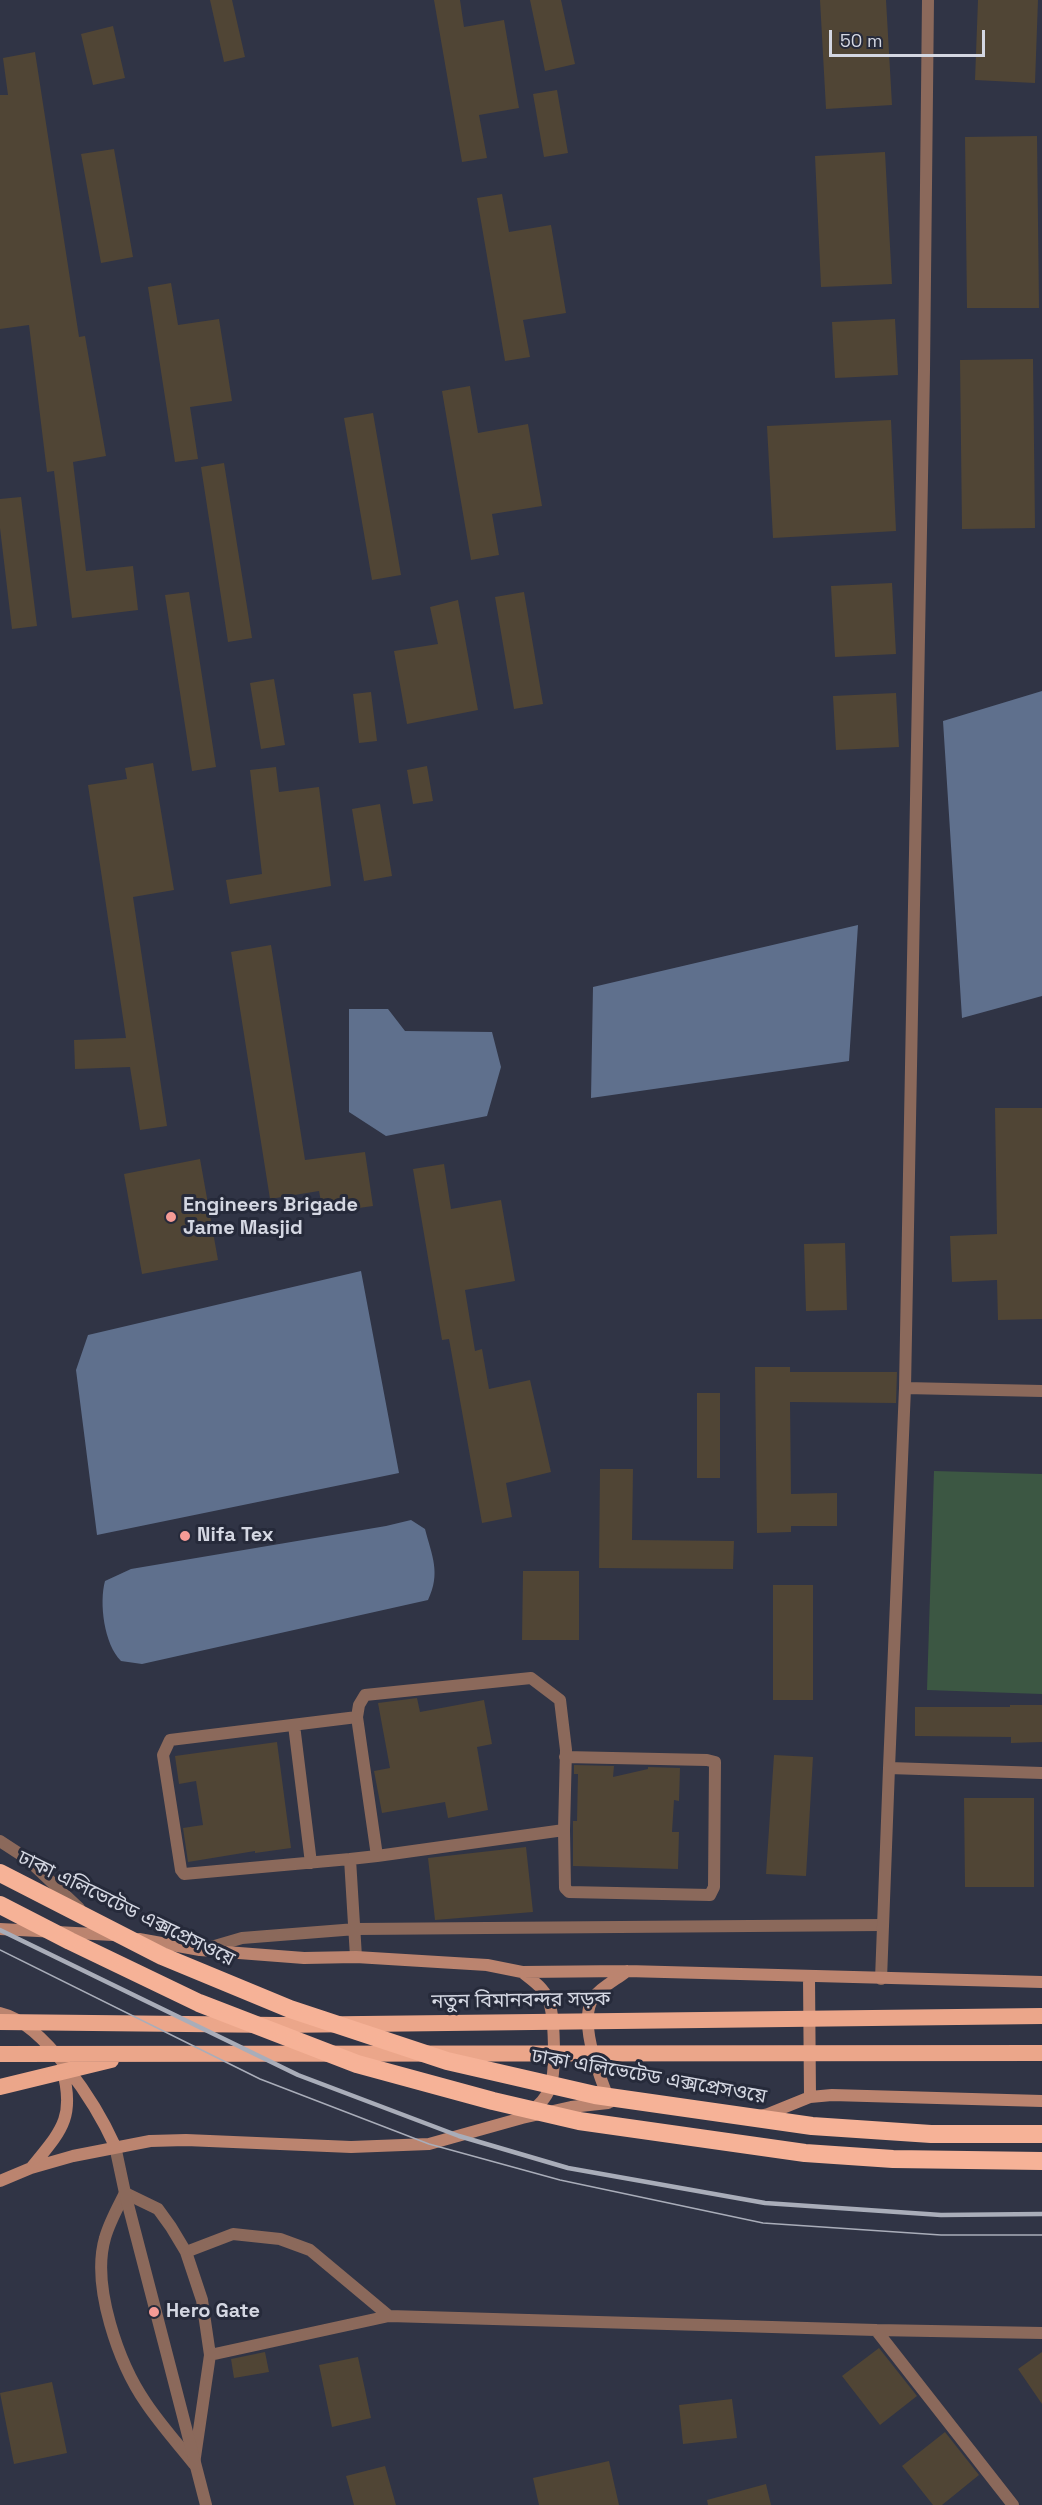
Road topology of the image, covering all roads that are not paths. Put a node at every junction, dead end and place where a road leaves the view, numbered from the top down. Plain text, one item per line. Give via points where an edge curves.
1 (928, 0) edge
2 (905, 1388) junction
3 (1042, 1390) edge
4 (357, 1717) junction
5 (294, 1725) junction
6 (565, 1756) junction
7 (889, 1768) junction
8 (1042, 1773) edge
9 (564, 1830) junction
10 (0, 1841) edge
11 (377, 1856) junction
12 (350, 1859) junction
13 (311, 1863) junction
14 (0, 1873) edge
15 (0, 1905) edge
16 (882, 1925) junction
17 (0, 1929) edge
18 (356, 1929) junction
19 (106, 1934) junction
20 (200, 1950) junction
21 (356, 1957) junction
22 (627, 1971) junction
23 (522, 1972) junction
24 (809, 1977) junction
25 (881, 1979) junction
26 (1042, 1982) edge
27 (0, 2013) edge
28 (1042, 2016) edge
29 (0, 2022) edge
30 (1042, 2053) edge
31 (0, 2054) edge
32 (132, 2054) junction
33 (60, 2061) junction
34 (0, 2087) edge
35 (810, 2097) junction
36 (1042, 2101) edge
37 (610, 2103) junction
38 (522, 2118) junction
39 (1042, 2134) edge
40 (115, 2146) junction
41 (1042, 2161) edge
42 (31, 2168) junction
43 (0, 2181) edge
44 (125, 2193) junction
45 (186, 2252) junction
46 (389, 2316) junction
47 (876, 2330) junction
48 (1042, 2333) edge
49 (210, 2355) junction
50 (194, 2464) junction
51 (206, 2505) edge
52 (1013, 2505) edge

1 - 2 street
2 - 3 street
2 - 7 street
4 - 5 street
4 - 6 street via 365,1695 531,1678 560,1700
4 - 11 street
5 - 13 street
5 - 13 street via 170,1740 163,1755 180,1870 184,1874
6 - 9 street
6 - 9 street via 715,1762 714,1887 710,1895 569,1892 565,1888
7 - 8 street
7 - 16 street
9 - 11 street
10 - 19 street via 26,1858
11 - 12 street
12 - 13 street
12 - 18 street
14 - 39 highway, ঢাকা এলিভেটেড এক্সপ্রেসওয়ে via 162,1956 290,2009 447,2061 595,2095 812,2126 931,2134
15 - 41 highway via 200,2003 357,2064 493,2101 579,2121 805,2153 893,2159
16 - 18 street
16 - 25 street
17 - 19 main road
18 - 20 street via 242,1938
18 - 21 street
19 - 20 main road
20 - 21 main road via 304,1958
21 - 23 main road via 487,1965
22 - 23 main road
22 - 24 main road
22 - 37 main road via 591,2002 590,2040
23 - 38 main road via 541,1987 549,2000 554,2032 551,2087 541,2104
24 - 25 main road
24 - 35 main road
25 - 26 main road
27 - 33 main road via 28,2026
28 - 29 highway, নতুন বিমানবন্দর সড়ক via 278,2025
30 - 32 highway
31 - 32 highway
32 - 34 highway
33 - 40 main road via 90,2100
33 - 42 main road via 67,2087 65,2122
35 - 36 main road
35 - 37 main road via 768,2114 738,2119 673,2114
37 - 38 main road via 591,2103
38 - 40 main road via 429,2144 351,2147 150,2140
40 - 42 main road
40 - 44 street
42 - 43 main road
44 - 45 street via 158,2209
44 - 50 street
44 - 50 street via 101,2255 105,2298 115,2338 146,2403
45 - 46 street via 233,2234 280,2239 310,2250
45 - 49 street via 202,2300
46 - 47 street
46 - 49 street
47 - 48 street
47 - 52 street
49 - 50 street
50 - 51 street

